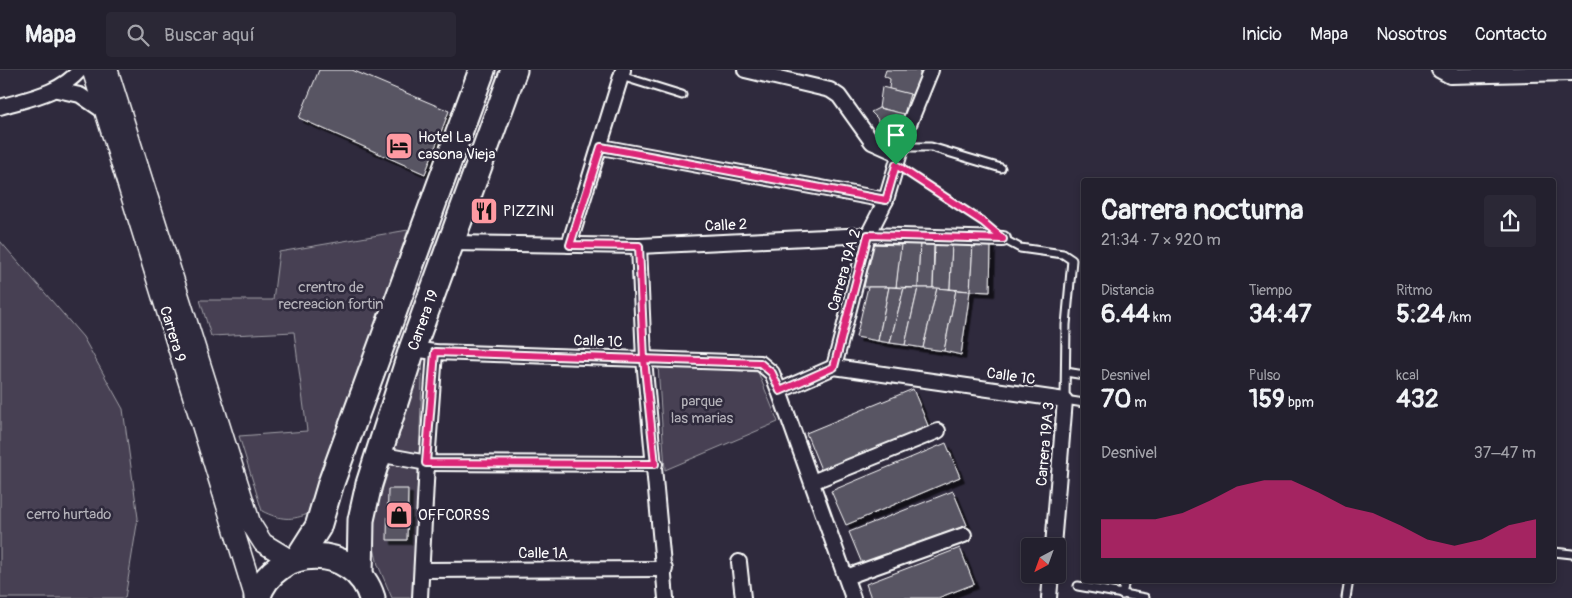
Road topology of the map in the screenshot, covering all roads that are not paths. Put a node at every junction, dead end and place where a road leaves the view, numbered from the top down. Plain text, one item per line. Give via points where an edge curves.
1 (80, 70) edge
2 (92, 70) edge
3 (108, 70) edge
4 (482, 70) edge
5 (514, 70) edge
6 (745, 70) edge
7 (931, 70) edge
8 (1439, 70) edge
9 (622, 73) edge
10 (1572, 73) edge
11 (57, 90) junction
12 (682, 95) dead end
13 (0, 107) edge
14 (102, 110) junction
15 (601, 147) junction
16 (899, 155) junction
17 (1001, 168) dead end
18 (886, 200) junction
19 (868, 235) junction
20 (1003, 239) joint
21 (451, 243) junction
22 (570, 245) junction
23 (639, 246) junction
24 (424, 351) junction
25 (644, 359) junction
26 (834, 367) junction
27 (1066, 372) junction
28 (1081, 374) edge
29 (780, 391) junction
30 (1065, 400) junction
31 (1081, 403) edge
32 (938, 432) dead end
33 (378, 454) junction
34 (426, 463) junction
35 (655, 464) junction
36 (812, 482) junction
37 (964, 535) dead end
38 (1054, 538) edge
39 (1556, 552) edge
40 (1572, 554) edge
41 (295, 559) junction
42 (739, 562) dead end
43 (664, 569) junction
44 (422, 570) junction
45 (360, 576) junction
46 (846, 577) junction
47 (1050, 583) edge
48 (1124, 583) edge
49 (1349, 583) edge
50 (1078, 586) dead end
51 (1122, 595) junction
52 (256, 598) edge
53 (372, 598) edge
54 (420, 598) edge
55 (666, 598) edge
56 (743, 598) edge
57 (853, 598) edge
58 (1049, 598) edge
59 (1145, 598) edge
60 (1346, 598) edge

1 - 11 street
2 - 14 main road, Carrera 9
3 - 41 main road, Carrera 9 via 250,524 263,543
4 - 41 highway, Carrera 19 via 318,527
5 - 21 highway, Carrera 19
6 - 16 street via 830,90 839,96 872,142
7 - 16 street, Carrera 19A 2
8 - 10 street via 1450,76
9 - 12 lane
9 - 15 street
11 - 13 street
11 - 14 street via 80,95
14 - 52 main road, Carrera 9
15 - 18 street
15 - 22 street
16 - 17 lane via 931,148
16 - 18 street, Carrera 19A 2
18 - 19 street, Carrera 19A 2
19 - 20 street, Calle 2
19 - 23 street, Calle 2
19 - 26 street, Carrera 19A 2
20 - 27 lane, Carrera 19A 3 via 1020,248 1063,254 1072,260 1066,325
21 - 22 street, Calle 2
21 - 24 highway, Carrera 19
22 - 23 street, Calle 2
23 - 25 street
24 - 25 street, Calle 1C
24 - 33 highway, Carrera 19
24 - 34 street
25 - 29 street, Calle 1C via 760,363 772,373
25 - 35 street
26 - 29 street
26 - 30 street, Calle 1C
27 - 28 lane
27 - 30 lane, Carrera 19A 3
29 - 36 street
30 - 31 lane
30 - 38 street, Carrera 19A 3
32 - 36 street
33 - 34 street
33 - 45 highway, Carrera 19 via 361,520
34 - 35 street
34 - 44 street
35 - 43 street
36 - 46 street
37 - 46 street
39 - 40 lane
41 - 45 highway via 318,556 337,560
41 - 52 highway via 271,574
42 - 56 street
43 - 44 street, Calle 1A
43 - 55 street
44 - 54 street
45 - 53 highway
46 - 57 street
47 - 58 street
48 - 51 lane
49 - 60 lane
50 - 51 lane
51 - 59 lane

